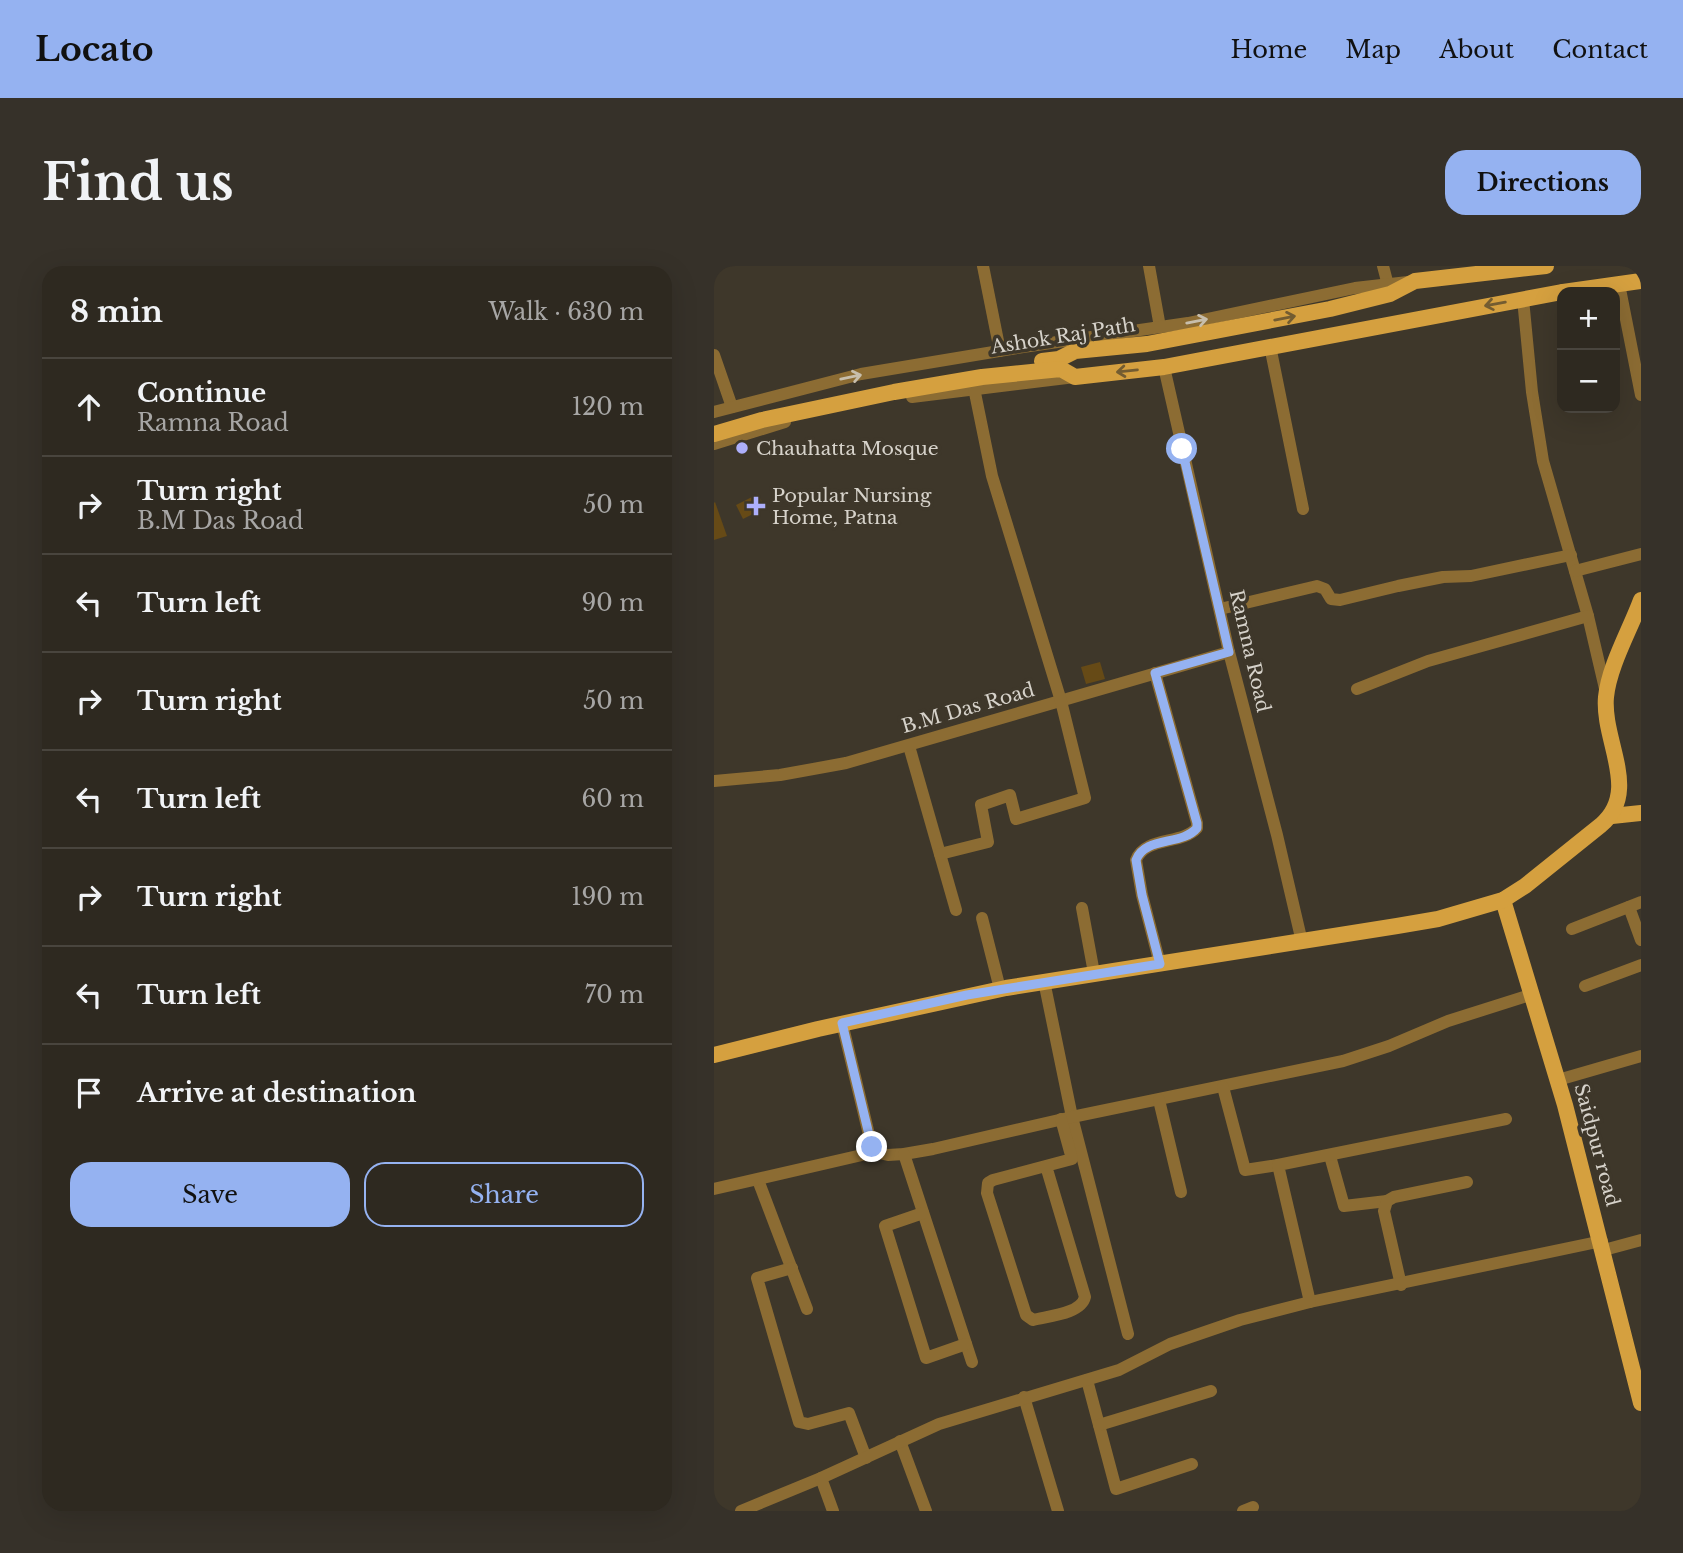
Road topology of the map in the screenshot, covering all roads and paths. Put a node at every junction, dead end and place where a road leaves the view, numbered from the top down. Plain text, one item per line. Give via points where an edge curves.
1 (983, 266) edge
2 (1149, 266) edge
3 (1383, 266) edge
4 (1540, 267) edge
5 (1448, 272) edge
6 (1641, 281) edge
7 (1619, 284) junction
8 (1598, 287) edge
9 (1389, 290) junction
10 (1557, 293) edge
11 (1530, 298) junction
12 (1160, 327) junction
13 (1270, 346) junction
14 (1000, 351) junction
15 (714, 355) edge
16 (1164, 367) junction
17 (1075, 377) junction
18 (974, 388) junction
19 (1641, 395) edge
20 (732, 407) junction
21 (714, 412) edge
22 (714, 425) edge
23 (714, 434) edge
24 (714, 444) edge
25 (1303, 509) dead end
26 (1641, 554) edge
27 (1571, 555) junction
28 (1575, 571) junction
29 (1641, 600) edge
30 (1220, 609) junction
31 (1588, 616) junction
32 (1229, 652) junction
33 (1155, 673) junction
34 (1357, 689) dead end
35 (1606, 697) junction
36 (1061, 701) junction
37 (909, 746) junction
38 (714, 781) edge
39 (1641, 813) edge
40 (1612, 816) junction
41 (940, 854) junction
42 (1503, 900) junction
43 (1635, 905) edge
44 (1082, 908) dead end
45 (956, 910) dead end
46 (982, 918) dead end
47 (1572, 929) dead end
48 (1641, 940) edge
49 (1302, 942) junction
50 (1160, 964) junction
51 (1641, 965) edge
52 (1094, 973) junction
53 (1044, 981) junction
54 (1585, 986) dead end
55 (1000, 989) junction
56 (1530, 995) junction
57 (842, 1023) junction
58 (714, 1055) edge
59 (1641, 1056) edge
60 (1558, 1080) junction
61 (1223, 1087) junction
62 (1159, 1100) junction
63 (1067, 1118) junction
64 (1506, 1119) dead end
65 (875, 1152) junction
66 (904, 1154) junction
67 (1330, 1156) junction
68 (1278, 1165) junction
69 (1046, 1166) junction
70 (758, 1180) junction
71 (1466, 1182) dead end
72 (714, 1189) edge
73 (1181, 1192) dead end
74 (1387, 1201) junction
75 (923, 1213) junction
76 (1641, 1240) edge
77 (1603, 1246) junction
78 (792, 1268) junction
79 (1401, 1285) junction
80 (1310, 1302) junction
81 (807, 1309) dead end
82 (1128, 1334) dead end
83 (966, 1344) junction
84 (972, 1363) dead end
85 (1087, 1380) junction
86 (1211, 1391) dead end
87 (1024, 1397) junction
88 (1641, 1403) edge
89 (1099, 1425) junction
90 (900, 1441) junction
91 (866, 1458) junction
92 (1192, 1464) dead end
93 (821, 1478) junction
94 (741, 1511) edge
95 (833, 1511) edge
96 (926, 1511) edge
97 (1058, 1511) edge

1 - 14 street
2 - 12 street
3 - 9 street
4 - 5 main road
4 - 11 main road
5 - 9 main road, Ashok Raj Path
6 - 7 main road, Ashok Raj Path
7 - 8 main road, Ashok Raj Path
7 - 19 street
12 -> 9 street via 1355,288
22 -> 9 main road, Ashok Raj Path via 824,394 1059,359 1075,351 1146,344 1331,309
10 - 11 main road, Ashok Raj Path
11 -> 13 main road, Ashok Raj Path
11 - 27 street via 1532,392 1543,461
12 - 14 street
13 - 16 main road, Ashok Raj Path
13 - 25 street
20 -> 14 street via 862,374
15 - 20 street
16 -> 17 main road, Ashok Raj Path
16 - 30 street, Ramna Road
17 - 18 street, Ashok Raj Path
17 - 23 main road, Ashok Raj Path via 1061,369 982,377 833,404
18 - 24 street, Ashok Raj Path via 838,408
18 - 36 street via 992,476
20 - 21 street
26 - 28 street
27 - 28 street
27 - 30 street via 1340,600 1317,586
28 - 31 street
29 - 35 main road
30 - 32 street, Ramna Road
31 - 34 street via 1428,661
31 - 35 street
32 - 33 street, B.M Das Road
32 - 49 street, Ramna Road
33 - 36 street, B.M Das Road
33 - 50 street via 1197,823 1191,834 1143,849 1136,860
35 - 40 main road via 1620,788
36 - 37 street, B.M Das Road
36 - 41 street via 1085,798 1016,819 1010,795 981,805 988,842
37 - 38 street, B.M Das Road via 813,770
37 - 41 street
39 - 40 main road
40 - 42 main road
41 - 45 street
42 - 49 main road via 1438,919
42 - 56 main road, Saidpur road
43 - 47 street
43 - 48 street
44 - 52 street
46 - 55 street
49 - 50 main road
50 - 52 main road
51 - 54 street
52 - 53 main road
53 - 55 main road
53 - 63 street
55 - 57 main road
56 - 60 main road, Saidpur road
56 - 61 street via 1343,1061
57 - 58 main road
57 - 65 street
59 - 60 street
60 - 77 main road, Saidpur road
61 - 62 street
61 - 68 street via 1245,1170
62 - 63 street
62 - 73 street
63 - 66 street
63 - 69 street via 1072,1159
63 - 82 street
64 - 67 street
65 - 66 street
65 - 70 street
66 - 75 street
67 - 68 street
67 - 74 street via 1344,1206
68 - 80 street
69 - 69 street via 993,1180 987,1193 1026,1315 1033,1320 1078,1308 1085,1297
70 - 72 street
70 - 78 street
71 - 74 street
74 - 79 street via 1384,1211
75 - 83 street
75 - 83 street via 885,1226 926,1358
76 - 77 street
77 - 79 street
77 - 88 main road, Saidpur road
78 - 81 street
78 - 91 street via 757,1278 799,1422 808,1424 849,1413
79 - 80 street
80 - 85 street via 1170,1344 1119,1370
83 - 84 street
85 - 87 street
85 - 89 street
86 - 89 street
87 - 90 street via 939,1423
87 - 97 street
89 - 92 street via 1116,1489
90 - 91 street
90 - 96 street
91 - 93 street
93 - 94 street
93 - 95 street

